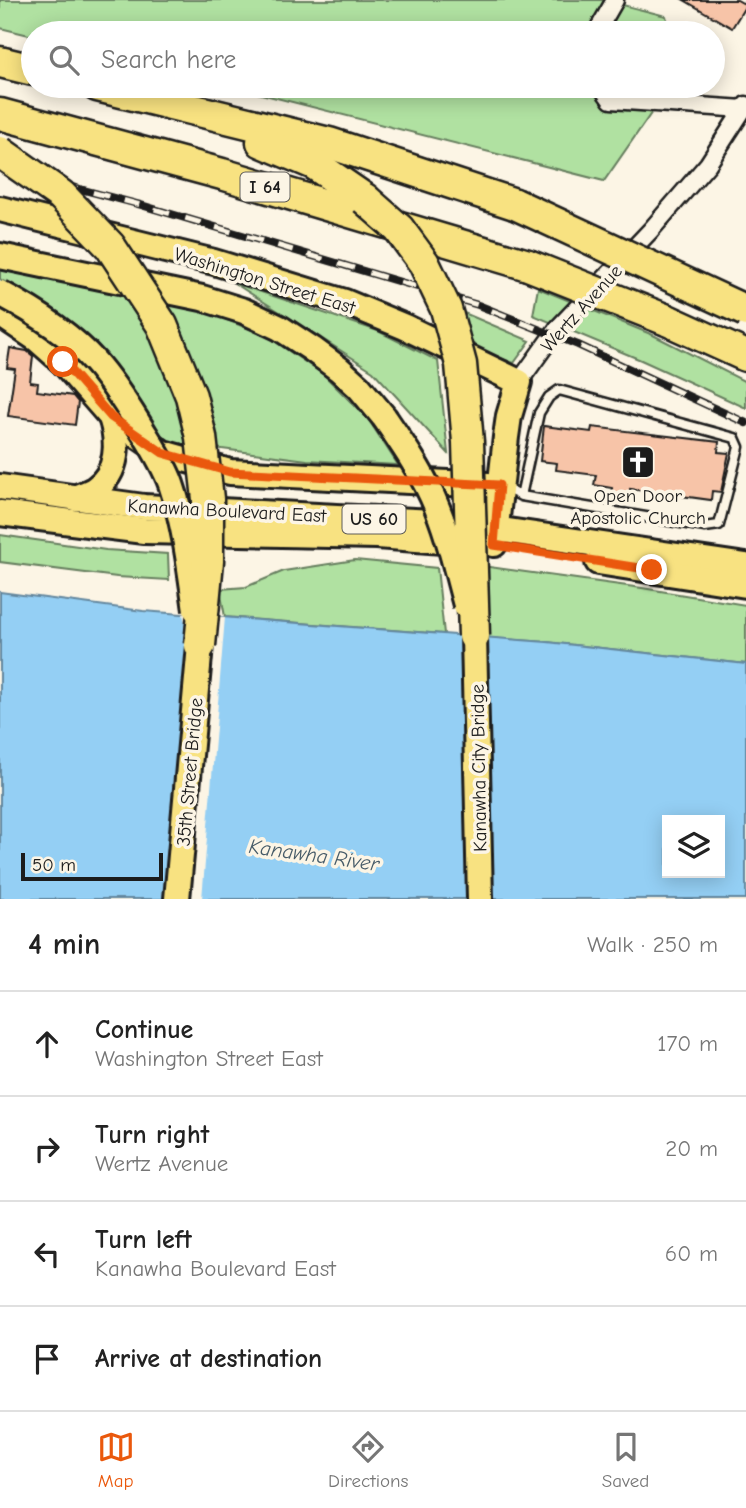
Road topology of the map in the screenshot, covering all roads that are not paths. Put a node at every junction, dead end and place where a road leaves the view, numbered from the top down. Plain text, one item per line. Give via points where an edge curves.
1 (615, 0) edge
2 (603, 21) edge
3 (0, 62) edge
4 (21, 67) edge
5 (145, 98) edge
6 (146, 98) edge
7 (610, 98) edge
8 (745, 107) edge
9 (0, 114) edge
10 (0, 152) edge
11 (0, 209) edge
12 (0, 256) edge
13 (0, 293) edge
14 (746, 311) edge
15 (0, 314) edge
16 (746, 356) edge
17 (519, 382) junction
18 (111, 417) junction
19 (0, 487) edge
20 (510, 491) junction
21 (75, 498) junction
22 (0, 513) edge
23 (494, 538) junction
24 (746, 566) edge
25 (746, 585) edge
26 (474, 636) junction
27 (200, 645) junction
28 (177, 899) edge
29 (480, 899) edge

1 - 2 street
3 - 4 highway
5 - 26 highway, bridge via 314,164 399,229 424,263 446,309 461,364
6 - 14 highway, bridge via 329,143 515,204
7 - 8 street
8 - 17 street, Wertz Avenue via 708,164 557,329
9 - 16 highway, I 64, bridge via 528,265
10 - 27 highway, bridge via 61,194 110,246 162,325 191,396 208,499
11 - 17 main road, Washington Street East via 214,262 345,302
12 - 26 main road, Kanawha City Bridge, bridge via 244,311 330,362 384,417 432,495
13 - 27 main road, 35th Street Bridge, bridge via 67,336 94,362 159,457 188,550
15 - 18 main road via 63,362
17 - 20 main road, Wertz Avenue via 509,416
18 - 20 main road via 163,453 230,472
18 - 21 main road via 116,434 113,465 102,483
19 - 21 main road, Kanawha Boulevard East / US 60
20 - 20 lane via 539,413 559,390 734,438 739,447 719,524 705,527
20 - 23 main road, Wertz Avenue
21 - 23 main road, Kanawha Boulevard East / US 60 via 144,507 453,523
22 - 23 main road, Kanawha Boulevard East / US 60 via 144,531
23 - 24 main road, Kanawha Boulevard East / US 60
23 - 25 main road, Kanawha Boulevard East / US 60
26 - 29 main road, Kanawha City Bridge
27 - 28 main road, 35th Street Bridge

